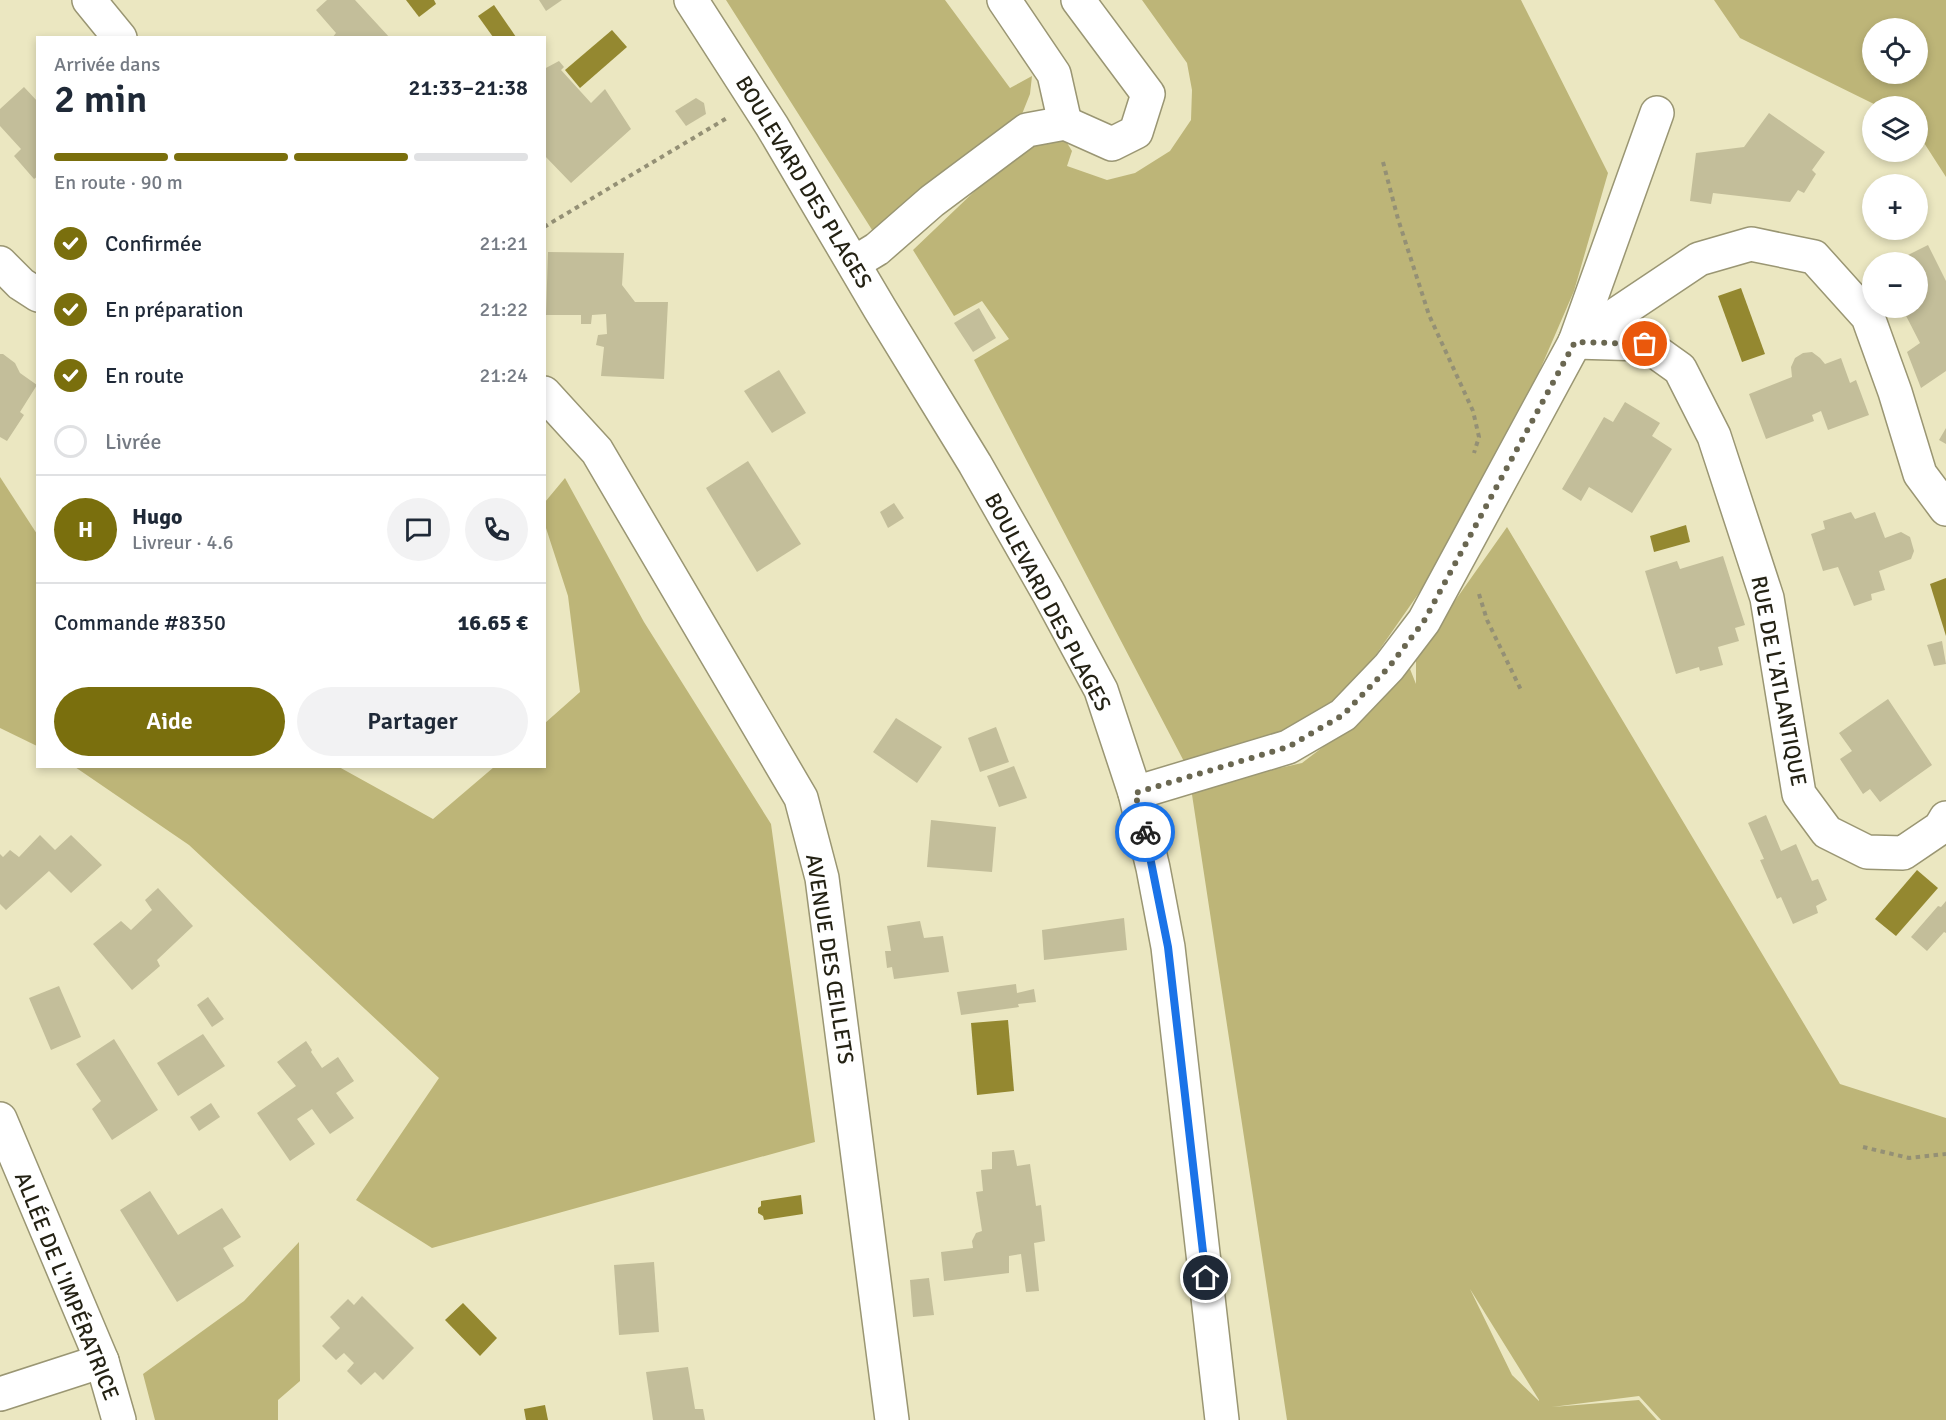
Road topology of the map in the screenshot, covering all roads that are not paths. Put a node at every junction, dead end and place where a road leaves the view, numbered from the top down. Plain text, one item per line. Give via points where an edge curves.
1 (89, 0) edge
2 (692, 0) edge
3 (1004, 0) edge
4 (1078, 0) edge
5 (118, 36) edge
6 (1657, 113) dead end
7 (1065, 123) junction
8 (0, 263) edge
9 (854, 263) junction
10 (36, 294) edge
11 (1575, 342) junction
12 (546, 395) edge
13 (1946, 508) edge
14 (1135, 793) junction
15 (1946, 818) edge
16 (0, 1119) edge
17 (102, 1361) junction
18 (0, 1394) edge
19 (119, 1420) edge
20 (892, 1420) edge
21 (1222, 1420) edge

1 - 5 street
2 - 9 street, BOULEVARD DES PLAGES
3 - 7 street via 1054,74
4 - 7 street via 1148,94 1136,132 1112,144
6 - 11 street
7 - 9 street via 1027,129 932,201 877,249
8 - 10 street
9 - 14 street, BOULEVARD DES PLAGES via 975,464 1101,690
11 - 13 street via 1699,259 1751,244 1814,257 1868,317 1920,474
11 - 14 street via 1424,621 1389,667 1343,715 1288,747
11 - 15 street, RUE DE L'ATLANTIQUE via 1645,344 1680,369 1714,436 1767,598 1799,794 1827,832 1867,852 1903,854 1940,828
12 - 20 street, AVENUE DES ŒILLETS via 597,451 801,798 822,878
14 - 21 street, BOULEVARD DES PLAGES via 1168,947
16 - 17 street, ALLÉE DE L'IMPÉRATRICE
17 - 18 street
17 - 19 street, ALLÉE DE L'IMPÉRATRICE

